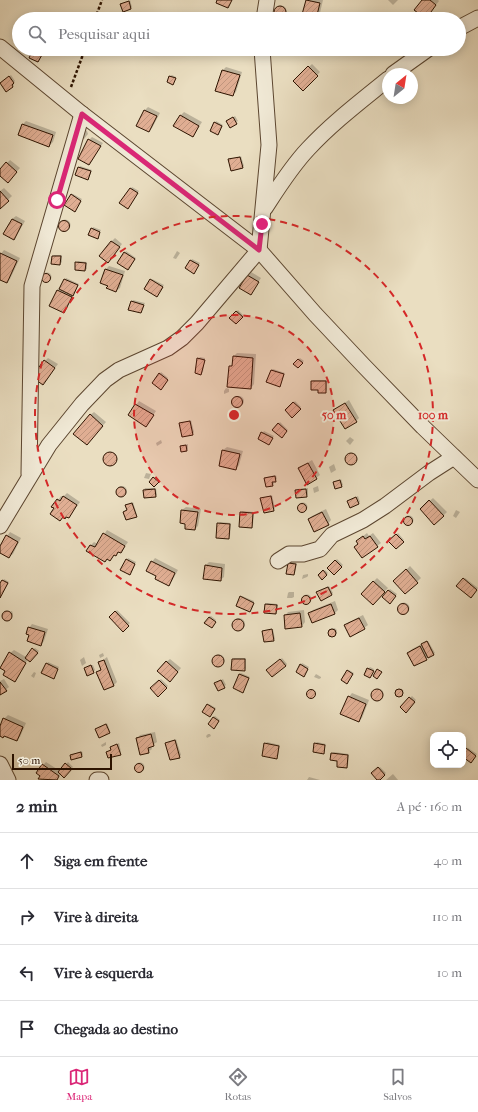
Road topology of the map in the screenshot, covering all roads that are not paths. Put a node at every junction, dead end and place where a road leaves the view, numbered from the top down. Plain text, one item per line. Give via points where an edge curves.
1 (267, 0) edge
2 (265, 12) edge
3 (478, 18) edge
4 (466, 24) edge
5 (0, 47) edge
6 (263, 56) edge
7 (418, 56) edge
8 (402, 68) edge
9 (382, 83) edge
10 (82, 114) junction
11 (263, 211) junction
12 (259, 250) junction
13 (454, 457) junction
14 (29, 475) junction
15 (478, 480) edge
16 (0, 526) edge
17 (278, 561) dead end
18 (0, 764) edge
19 (8, 780) edge
20 (97, 780) edge
21 (101, 780) edge

1 - 2 street
3 - 4 street
5 - 10 street
6 - 11 street via 269,145
7 - 8 street
9 - 11 street via 307,149
10 - 12 street
10 - 14 street via 32,286
11 - 12 street
12 - 13 street via 315,314
12 - 14 street via 182,338 168,348 119,370 105,380 49,445
13 - 15 street
13 - 17 street via 379,509 332,535 320,549 303,554 290,554
14 - 16 street
18 - 19 street
20 - 21 street

